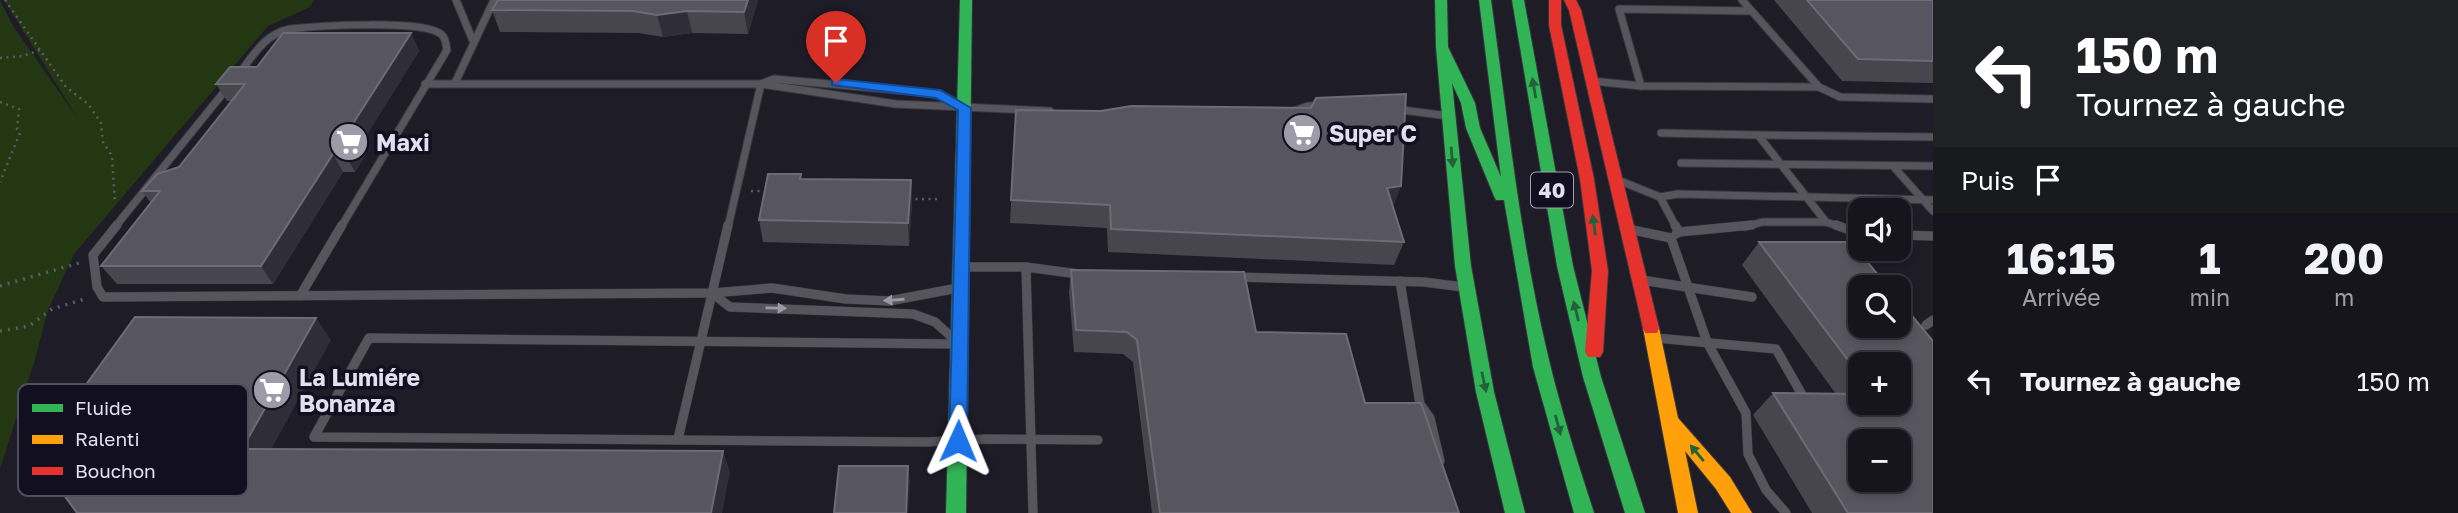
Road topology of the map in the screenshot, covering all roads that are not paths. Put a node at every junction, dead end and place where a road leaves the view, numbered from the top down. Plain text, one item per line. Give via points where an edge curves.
1 (456, 0) edge
2 (494, 0) edge
3 (967, 0) edge
4 (1441, 0) edge
5 (1485, 0) edge
6 (1518, 0) edge
7 (1555, 0) edge
8 (1570, 0) edge
9 (1742, 0) edge
10 (1750, 11) junction
11 (473, 41) junction
12 (1441, 47) junction
13 (1592, 81) junction
14 (455, 83) junction
15 (425, 84) junction
16 (761, 84) junction
17 (1641, 86) junction
18 (1819, 87) junction
19 (1933, 99) edge
20 (1329, 107) edge
21 (965, 108) junction
22 (1391, 109) edge
23 (1055, 112) edge
24 (1286, 112) edge
25 (1449, 116) junction
26 (1661, 134) dead end
27 (1758, 135) junction
28 (1933, 137) edge
29 (1681, 163) dead end
30 (1781, 165) junction
31 (1893, 166) junction
32 (1933, 166) edge
33 (1616, 179) junction
34 (1660, 197) junction
35 (1807, 197) junction
36 (1923, 200) junction
37 (1933, 200) edge
38 (1933, 211) edge
39 (1826, 222) junction
40 (1627, 229) junction
41 (1848, 230) edge
42 (1675, 235) junction
43 (1911, 235) edge
44 (1933, 236) edge
45 (1518, 238) junction
46 (961, 267) junction
47 (1026, 267) junction
48 (1082, 274) edge
49 (1220, 277) edge
50 (1639, 280) junction
51 (1400, 281) junction
52 (1466, 287) junction
53 (961, 288) junction
54 (1689, 289) junction
55 (712, 293) junction
56 (300, 296) junction
57 (1752, 297) dead end
58 (1653, 338) junction
59 (702, 340) junction
60 (1707, 342) junction
61 (960, 344) junction
62 (1592, 377) junction
63 (1810, 409) edge
64 (1672, 423) junction
65 (678, 439) junction
66 (1031, 439) junction
67 (1098, 440) dead end
68 (958, 441) junction
69 (1443, 475) edge
70 (956, 513) edge
71 (1033, 513) edge
72 (1515, 513) edge
73 (1584, 513) edge
74 (1635, 513) edge
75 (1689, 513) edge
76 (1742, 513) edge
77 (1786, 513) edge

1 - 11 lane
2 - 11 lane
3 - 21 main road
4 - 12 main road
5 - 45 main road, 40
62 -> 6 main road, 40 via 1565,266
62 -> 7 main road via 1600,271 1587,179 1555,25
8 - 13 main road
9 - 10 lane
10 - 17 lane via 1619,9
10 - 18 lane
11 - 14 lane
12 - 25 main road
12 - 45 main road via 1468,103 1473,128
13 - 17 lane
13 - 33 main road
14 - 15 lane
14 - 16 lane
15 - 56 lane
15 - 56 lane via 447,50 446,40 429,29 290,27 276,32 93,255 97,287 103,297
16 - 21 lane via 896,104
16 - 21 lane via 774,79 940,94
16 - 55 lane
17 - 18 lane
18 - 19 lane via 1840,97
20 - 24 lane
21 - 23 lane
21 - 46 main road
22 - 25 lane
25 -> 52 main road
26 - 27 lane
27 - 28 lane
27 - 30 lane
29 - 30 lane
30 - 31 lane
30 - 35 lane
31 - 32 lane
31 - 36 lane
33 - 34 lane
33 - 40 main road
34 - 35 lane
34 - 42 lane
35 - 36 lane
35 - 39 lane
36 - 37 lane
36 - 38 lane
39 - 41 lane
39 - 42 lane via 1762,222
40 - 42 lane
40 - 50 main road
42 - 54 lane
43 - 44 lane
45 -> 73 main road, 40 via 1545,379
46 - 47 lane
46 - 53 main road
47 - 48 lane
47 - 66 lane
49 - 51 lane
50 - 54 lane
50 - 58 main road
51 - 52 lane
51 - 69 lane via 1420,404 1430,418
52 -> 72 main road via 1485,392
53 -> 55 lane via 889,301 772,288
53 - 61 main road
54 - 57 lane
54 - 60 lane
55 - 56 lane
55 - 59 lane
55 -> 61 lane via 730,307 913,314 935,322
58 - 60 lane
58 - 64 main road
59 - 61 lane
59 - 65 lane
59 - 65 lane via 369,338 314,437
60 - 63 lane via 1776,349
60 - 77 lane via 1745,413 1748,454 1766,490
61 - 68 main road
62 - 74 main road, 40
64 - 75 main road
76 -> 64 main road
65 - 68 lane
66 - 67 lane
66 - 68 lane
66 - 71 lane
68 - 70 main road

